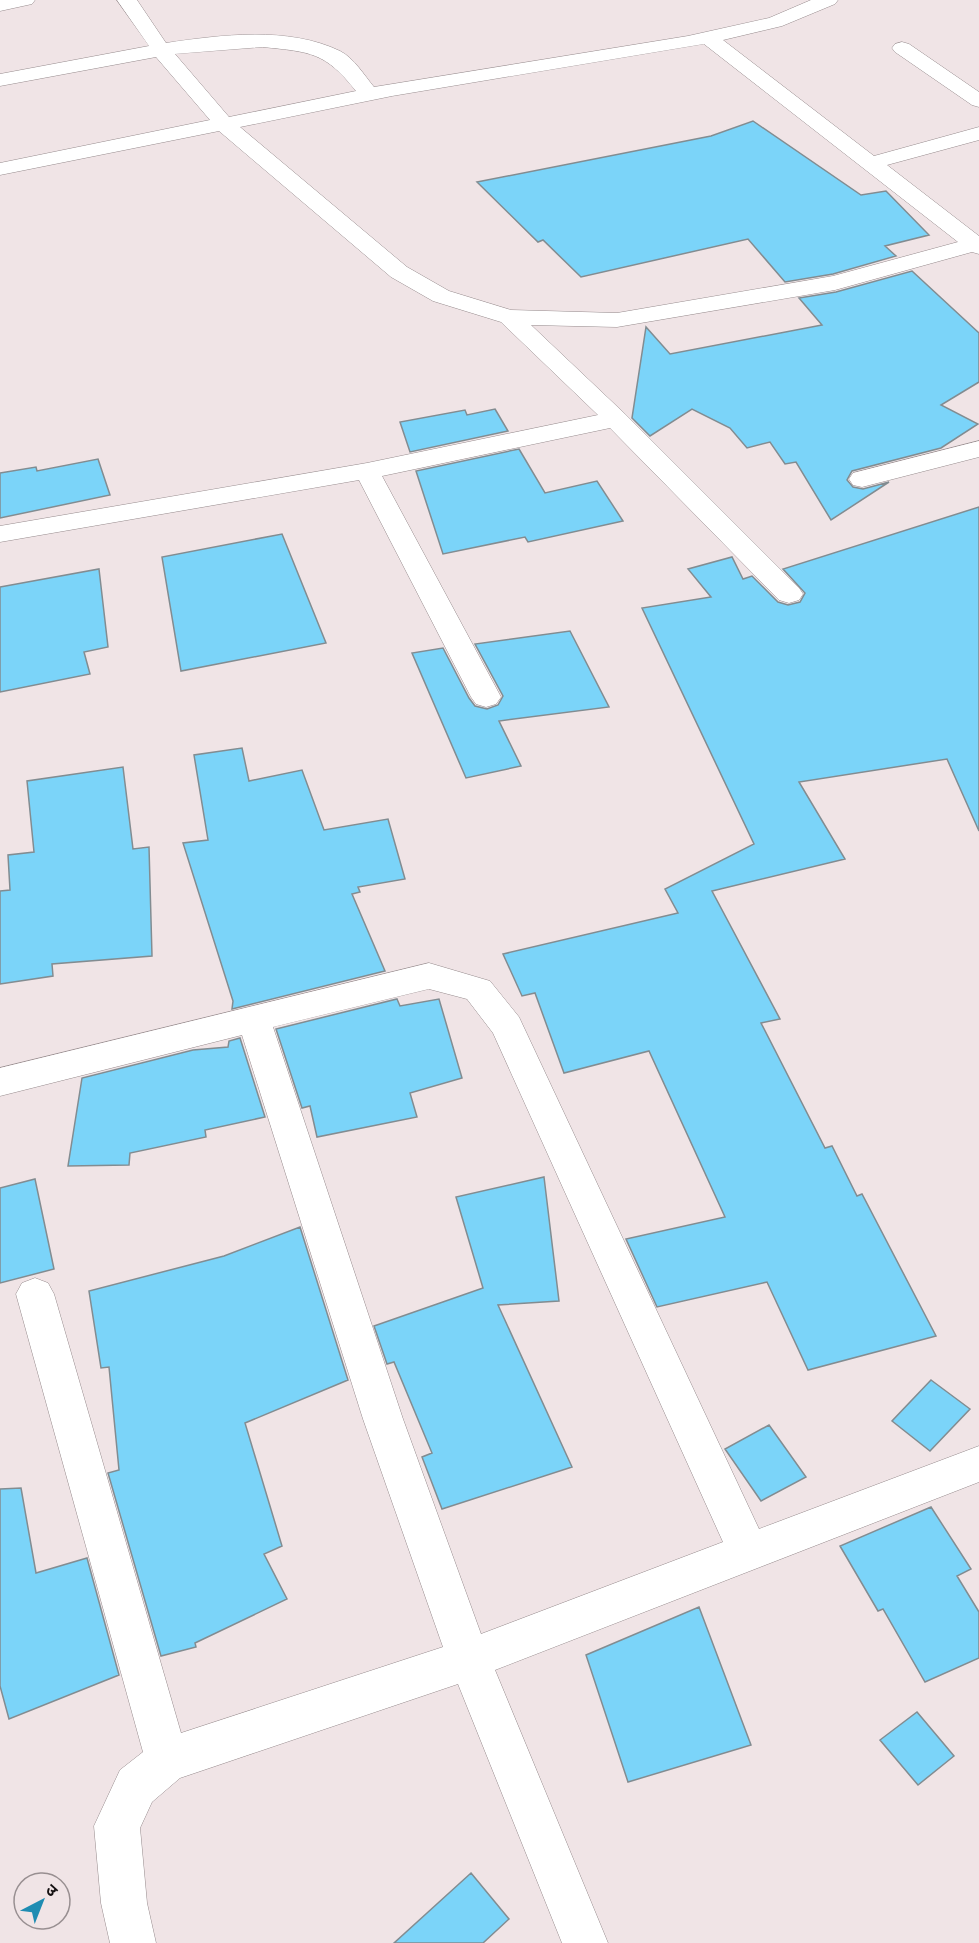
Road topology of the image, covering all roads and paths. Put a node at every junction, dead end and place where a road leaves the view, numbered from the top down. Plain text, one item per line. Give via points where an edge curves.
1 (25, 0) edge
2 (127, 0) edge
3 (828, 0) edge
4 (801, 4) edge
5 (0, 5) edge
6 (708, 38) junction
7 (902, 48) dead end
8 (162, 51) junction
9 (0, 80) edge
10 (370, 95) junction
11 (979, 101) edge
12 (226, 126) junction
13 (979, 133) edge
14 (871, 163) junction
15 (0, 169) edge
16 (974, 237) edge
17 (509, 317) junction
18 (616, 419) junction
19 (979, 448) edge
20 (367, 471) junction
21 (862, 479) dead end
22 (0, 534) edge
23 (789, 594) dead end
24 (486, 697) dead end
25 (254, 1020) junction
26 (0, 1082) edge
27 (35, 1294) dead end
28 (979, 1464) edge
29 (748, 1551) junction
30 (470, 1659) junction
31 (167, 1760) junction
32 (133, 1943) edge
33 (585, 1943) edge

1 - 5 street
2 - 8 street
3 - 4 street
4 - 6 street via 775,22
6 - 10 street
6 - 14 street
7 - 11 street
8 - 9 street
8 - 10 street via 227,42 278,41 314,47 335,56
8 - 12 street
10 - 12 street
12 - 15 street
12 - 17 street via 399,272 441,296
13 - 14 street
14 - 16 street
16 - 17 street via 835,283 617,320
17 - 18 street
18 - 20 street
18 - 23 street
19 - 21 street
20 - 22 street
20 - 24 street
25 - 26 street
25 - 29 street via 429,976 478,990 507,1026
25 - 30 street via 383,1419
27 - 31 street
28 - 29 street
29 - 30 street
30 - 31 street
30 - 33 street
31 - 32 street via 136,1786 117,1826 124,1903

